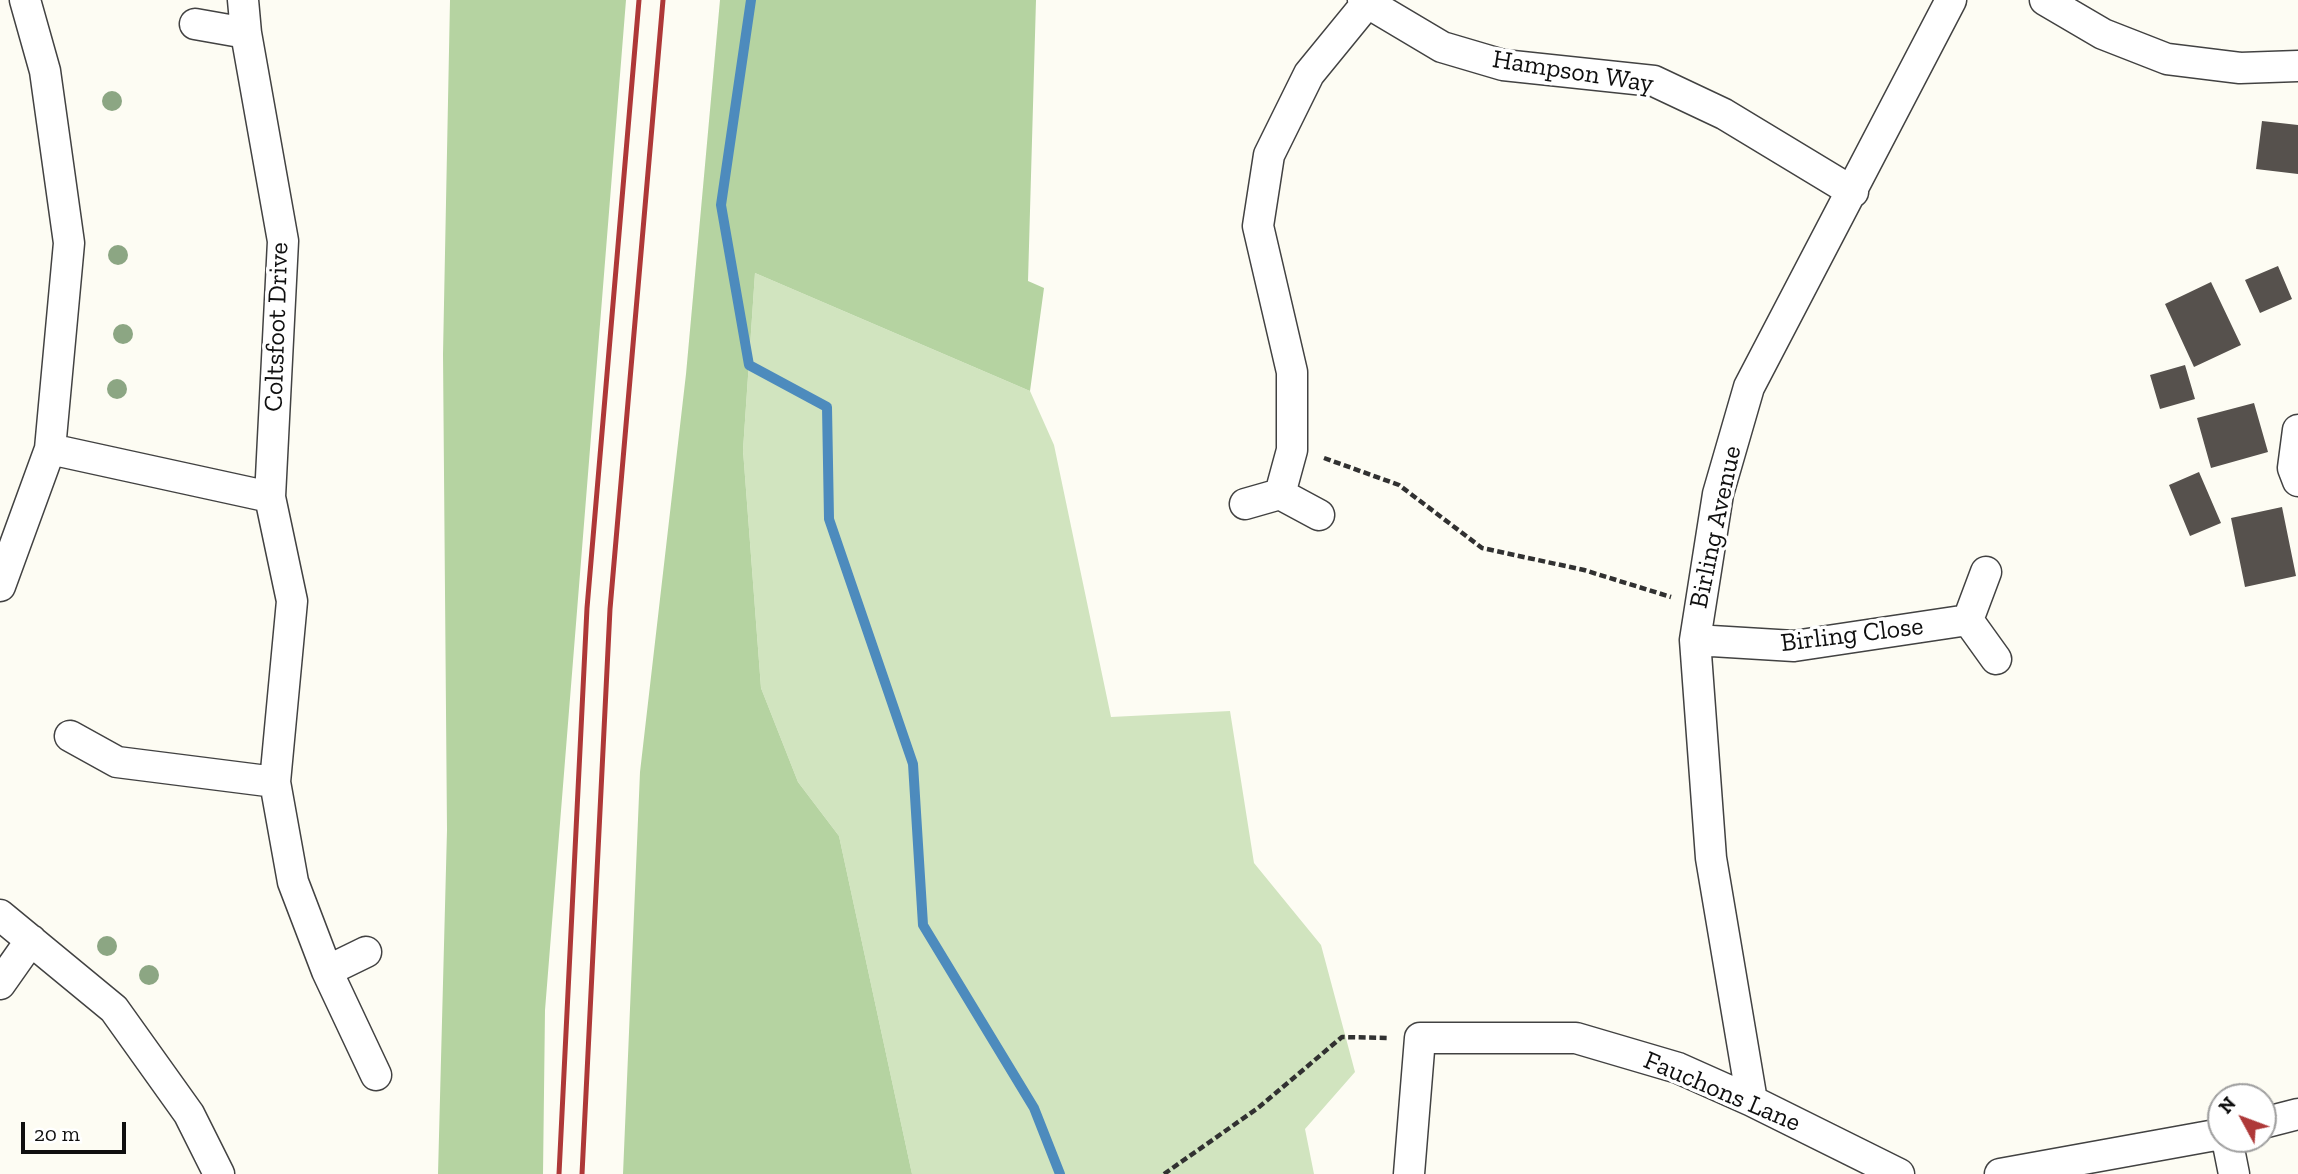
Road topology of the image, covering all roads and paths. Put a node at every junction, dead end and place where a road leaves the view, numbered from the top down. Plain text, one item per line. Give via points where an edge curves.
1 (25, 0) edge
2 (243, 0) edge
3 (1951, 0) edge
4 (2045, 0) edge
5 (1365, 2) edge
6 (195, 24) dead end
7 (246, 33) junction
8 (2298, 66) edge
9 (1853, 191) junction
10 (2298, 430) edge
11 (50, 449) junction
12 (1293, 450) junction
13 (2298, 481) edge
14 (1280, 494) junction
15 (270, 497) junction
16 (1245, 504) dead end
17 (1320, 515) dead end
18 (1986, 572) dead end
19 (0, 586) edge
20 (1699, 606) junction
21 (1968, 620) junction
22 (1695, 640) junction
23 (1996, 659) dead end
24 (70, 736) dead end
25 (275, 782) junction
26 (0, 915) edge
27 (31, 940) junction
28 (366, 951) dead end
29 (327, 971) junction
30 (0, 984) edge
31 (1420, 1038) junction
32 (376, 1075) dead end
33 (1752, 1101) junction
34 (2298, 1114) edge
35 (2277, 1119) edge
36 (2207, 1137) edge
37 (2230, 1153) edge
38 (219, 1174) edge
39 (1164, 1174) edge
40 (1409, 1174) edge
41 (1899, 1174) edge
42 (2000, 1174) edge
43 (2234, 1174) edge

1 - 11 street via 45,71 69,243
2 - 7 street, Coltsfoot Drive
3 - 9 street, Birling Avenue
4 - 8 street via 2103,34 2167,60 2240,68
5 - 9 street, Hampson Way via 1442,47 1503,65 1654,81 1724,114
5 - 12 street via 1309,74 1269,155 1258,226 1292,372
6 - 7 street
7 - 15 street, Coltsfoot Drive via 283,240
9 - 20 street, Birling Avenue via 1749,387 1718,494
10 - 13 street via 2293,468
11 - 15 street
11 - 19 street
12 - 14 street
12 - 20 path via 1398,485 1482,548 1584,570
14 - 16 street
14 - 17 street
15 - 25 street, Coltsfoot Drive via 292,601
18 - 21 street
20 - 22 street, Birling Avenue
21 - 22 street, Birling Close via 1794,646
21 - 23 street
22 - 33 street, Birling Avenue via 1711,858
24 - 25 street via 117,762
25 - 29 street, Coltsfoot Drive via 293,882
26 - 27 street
27 - 30 street
27 - 38 street via 114,1010 189,1114
28 - 29 street
29 - 32 street, Coltsfoot Drive
31 - 33 street, Fauchons Lane via 1576,1038 1678,1068
31 - 39 path via 1342,1037 1258,1108
31 - 40 street
33 - 41 street, Fauchons Lane
34 - 35 street
36 - 42 street
37 - 43 street

